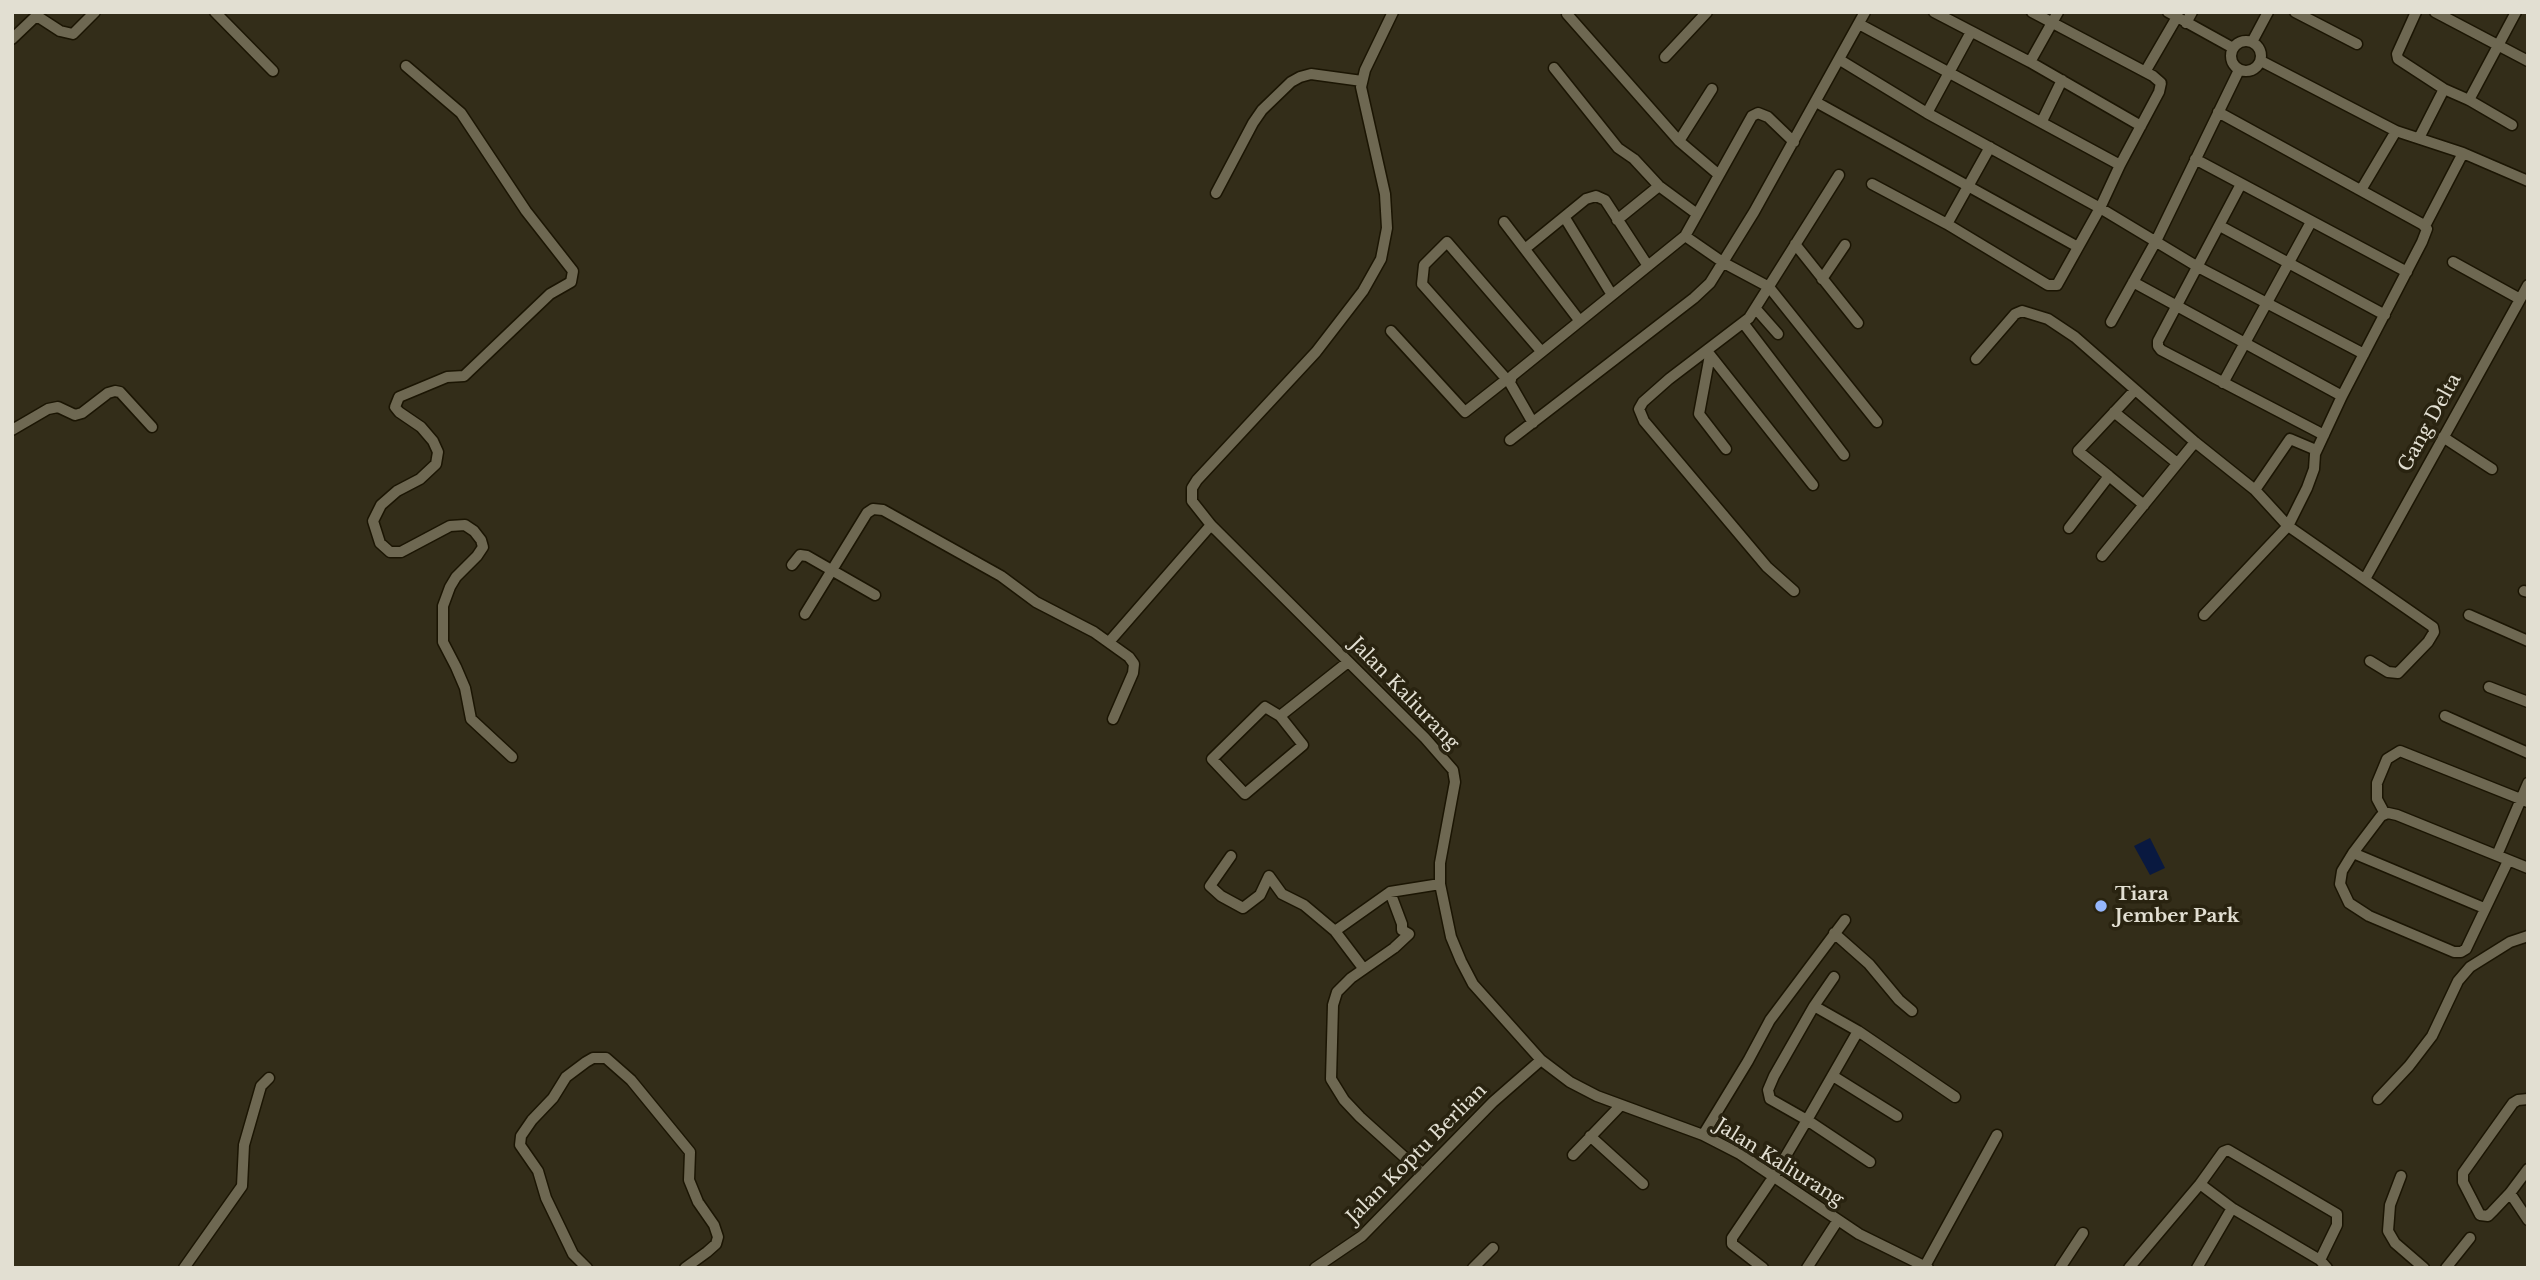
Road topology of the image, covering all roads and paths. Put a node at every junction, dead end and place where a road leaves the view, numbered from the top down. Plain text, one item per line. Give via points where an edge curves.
1 (95, 12) edge
2 (215, 12) edge
3 (1393, 12) edge
4 (1707, 12) edge
5 (1865, 12) edge
6 (1934, 12) edge
7 (2032, 12) edge
8 (2058, 12) edge
9 (2192, 12) edge
10 (2269, 12) edge
11 (2295, 12) edge
12 (2416, 12) edge
13 (2435, 12) edge
14 (2516, 12) edge
15 (1567, 14) dead end
16 (29, 16) edge
17 (2177, 17) edge
18 (2052, 23) junction
19 (1859, 24) junction
20 (1971, 32) junction
21 (12, 40) edge
22 (2252, 42) junction
23 (2357, 44) dead end
24 (2498, 46) junction
25 (2233, 48) junction
26 (1665, 57) dead end
27 (1840, 60) junction
28 (2261, 61) junction
29 (2528, 61) edge
30 (2030, 62) junction
31 (406, 66) dead end
32 (1554, 68) dead end
33 (2239, 70) junction
34 (274, 71) dead end
35 (1950, 71) junction
36 (2145, 72) junction
37 (1362, 80) junction
38 (2062, 80) junction
39 (1712, 89) dead end
40 (2444, 89) junction
41 (2469, 100) junction
42 (1816, 102) junction
43 (2218, 112) junction
44 (1927, 113) junction
45 (2042, 121) junction
46 (2512, 125) dead end
47 (2141, 126) junction
48 (2396, 131) junction
49 (2419, 138) junction
50 (1679, 141) junction
51 (1794, 142) junction
52 (1990, 147) junction
53 (2463, 153) junction
54 (2195, 159) junction
55 (2120, 165) junction
56 (1719, 175) junction
57 (1839, 175) dead end
58 (2528, 181) edge
59 (1872, 184) dead end
60 (2241, 184) junction
61 (1660, 186) junction
62 (1969, 186) junction
63 (2361, 190) junction
64 (1216, 193) dead end
65 (2100, 208) junction
66 (1697, 214) junction
67 (1564, 218) junction
68 (1617, 220) junction
69 (1504, 222) dead end
70 (2311, 222) junction
71 (1947, 224) junction
72 (2220, 226) junction
73 (2426, 226) junction
74 (1685, 236) junction
75 (2156, 241) junction
76 (1795, 244) junction
77 (1845, 245) dead end
78 (2078, 247) junction
79 (1526, 248) junction
80 (2453, 262) dead end
81 (1724, 263) junction
82 (2287, 263) junction
83 (1648, 266) junction
84 (2198, 267) junction
85 (2407, 271) junction
86 (1822, 279) junction
87 (2133, 282) junction
88 (2528, 285) edge
89 (1769, 287) junction
90 (1612, 295) junction
91 (2520, 299) junction
92 (2266, 304) junction
93 (2177, 306) junction
94 (1756, 309) junction
95 (2385, 315) junction
96 (1579, 320) junction
97 (2111, 322) dead end
98 (1858, 323) dead end
99 (1744, 324) junction
100 (1391, 331) dead end
101 (1778, 334) dead end
102 (2245, 342) junction
103 (1541, 351) junction
104 (1708, 353) junction
105 (2364, 354) junction
106 (1976, 359) dead end
107 (1509, 381) junction
108 (2223, 383) junction
109 (2135, 390) junction
110 (2342, 396) junction
111 (2114, 412) junction
112 (1877, 422) dead end
113 (1532, 423) junction
114 (152, 427) dead end
115 (12, 430) edge
116 (2324, 435) junction
117 (2443, 437) junction
118 (1510, 440) dead end
119 (2195, 442) junction
120 (1726, 450) dead end
121 (2316, 450) junction
122 (1844, 454) dead end
123 (2177, 463) junction
124 (2493, 469) dead end
125 (2109, 476) junction
126 (1813, 485) dead end
127 (2255, 490) junction
128 (2144, 505) junction
129 (1210, 524) junction
130 (2288, 526) junction
131 (2070, 528) dead end
132 (2102, 556) dead end
133 (792, 565) dead end
134 (833, 570) junction
135 (2365, 579) junction
136 (1794, 591) dead end
137 (874, 596) dead end
138 (805, 614) dead end
139 (2204, 615) dead end
140 (2469, 615) dead end
141 (2528, 641) edge
142 (1109, 642) junction
143 (2370, 661) dead end
144 (1348, 662) junction
145 (2489, 687) dead end
146 (2528, 702) edge
147 (1280, 716) junction
148 (2445, 716) dead end
149 (1114, 719) dead end
150 (2528, 753) edge
151 (512, 757) dead end
152 (2528, 783) edge
153 (2525, 801) edge
154 (2385, 814) junction
155 (2353, 853) junction
156 (1231, 856) dead end
157 (2497, 856) junction
158 (2508, 861) junction
159 (2528, 868) edge
160 (1440, 884) junction
161 (1390, 892) junction
162 (2484, 908) junction
163 (1845, 920) dead end
164 (1335, 931) junction
165 (1834, 933) junction
166 (2528, 936) edge
167 (1363, 968) junction
168 (1834, 977) dead end
169 (1814, 1006) junction
170 (1912, 1011) dead end
171 (1858, 1031) junction
172 (1541, 1060) junction
173 (1833, 1076) junction
174 (269, 1078) dead end
175 (1955, 1097) dead end
176 (2378, 1099) dead end
177 (2528, 1099) edge
178 (1621, 1105) junction
179 (1897, 1116) dead end
180 (1807, 1120) junction
181 (1703, 1135) junction
182 (1997, 1135) dead end
183 (1590, 1136) junction
184 (1573, 1154) dead end
185 (1870, 1162) dead end
186 (2528, 1169) edge
187 (1422, 1173) junction
188 (1774, 1175) junction
189 (2401, 1176) dead end
190 (1643, 1184) dead end
191 (2200, 1184) junction
192 (2510, 1193) junction
193 (2231, 1208) junction
194 (1838, 1220) junction
195 (2528, 1220) edge
196 (2083, 1233) dead end
197 (2470, 1238) dead end
198 (1493, 1248) dead end
199 (2324, 1264) edge
200 (1926, 1267) edge
201 (184, 1268) edge
202 (587, 1268) edge
203 (685, 1268) edge
204 (1315, 1268) edge
205 (1473, 1268) edge
206 (1763, 1268) edge
207 (1807, 1268) edge
208 (2060, 1268) edge
209 (2129, 1268) edge
210 (2197, 1268) edge
211 (2424, 1268) edge
212 (2446, 1268) edge

1 - 16 street via 73,34
2 - 34 street
3 - 37 street
4 - 26 street
5 - 19 street
6 - 20 street
7 - 18 street
8 - 18 street
9 - 17 street
10 - 22 street
11 - 23 street
12 - 40 street via 2396,56
13 - 24 street
14 - 24 street
15 - 50 street
16 - 21 street
17 - 25 street
17 - 36 street
18 - 30 street
18 - 36 street
19 - 27 street
19 - 35 street
20 - 30 street
20 - 35 street
22 - 25 street
22 - 28 street via 2261,50
24 - 29 street
24 - 41 street
25 - 33 street via 2231,60
27 - 42 street
27 - 44 street
28 - 33 street via 2254,70
28 - 48 street
30 - 38 street
31 - 151 street via 461,113 526,211 573,271 571,282 550,293 464,376 447,377 396,402 399,412 433,441 438,452 436,464 381,505 373,521 380,543 390,552 401,552 450,526 465,524 474,531 483,547 450,587 443,606 443,642 465,688 471,719
32 - 61 street via 1618,148
33 - 43 street
35 - 44 street
35 - 45 street
36 - 47 street via 2161,86
37 - 64 street via 1311,74 1291,82 1253,123
37 - 129 street, Jalan Kaliurang via 1385,194 1387,228 1381,259 1341,322 1194,484 1192,501
38 - 45 street
38 - 47 street
39 - 50 street
40 - 41 street
40 - 49 street
41 - 46 street
42 - 51 street
42 - 62 street
43 - 54 street
43 - 63 street
44 - 52 street
45 - 55 street
47 - 55 street
48 - 49 street
48 - 63 street
49 - 53 street
50 - 56 street
51 - 56 street via 1771,119 1756,113
51 - 81 street
52 - 62 street
52 - 65 street
53 - 58 street
53 - 73 street
54 - 60 street
54 - 75 street
55 - 65 street
56 - 66 street
57 - 76 street
59 - 71 street
60 - 70 street
60 - 72 street
61 - 66 street
61 - 68 street
62 - 71 street
62 - 78 street
63 - 73 street
65 - 75 street
65 - 78 street
66 - 74 street
67 - 68 street via 1596,195 1605,200
67 - 79 street
67 - 90 street
68 - 83 street
69 - 79 street
70 - 82 street
70 - 85 street
71 - 78 street via 2051,286 2058,284
72 - 82 street
72 - 84 street
73 - 85 street
74 - 81 street
74 - 83 street
75 - 84 street
75 - 87 street
76 - 86 street
76 - 89 street
77 - 86 street
79 - 96 street
80 - 91 street
81 - 89 street
81 - 113 street via 1694,298
82 - 92 street
82 - 95 street
83 - 90 street
84 - 92 street
84 - 93 street
85 - 95 street
86 - 98 street
87 - 93 street
87 - 97 street
88 - 91 street, Gang Delta
89 - 94 street
89 - 112 street
90 - 96 street
91 - 117 street, Gang Delta
92 - 102 street
92 - 105 street
93 - 102 street
93 - 108 street via 2158,347
94 - 99 street
94 - 101 street
95 - 105 street
96 - 103 street
99 - 104 street
99 - 122 street
100 - 107 street via 1465,412
102 - 108 street
102 - 110 street
103 - 107 street
103 - 107 street via 1447,242 1424,265 1422,284
104 - 120 street via 1699,414
104 - 126 street
104 - 136 street via 1653,393 1640,407 1640,415 1767,567
105 - 110 street
106 - 109 street via 2015,314 2026,312 2048,319 2075,337
107 - 113 street
108 - 116 street
109 - 111 street
109 - 119 street
110 - 116 street
111 - 123 street
111 - 125 street via 2078,451
113 - 118 street
114 - 115 street via 115,391 82,413 75,415 58,407
116 - 121 street
117 - 124 street
117 - 135 street, Gang Delta
119 - 123 street
119 - 127 street
121 - 127 street via 2290,439
121 - 130 street via 2313,475
123 - 128 street
125 - 128 street
125 - 131 street
127 - 130 street
128 - 132 street
129 - 142 street
129 - 144 street, Jalan Kaliurang
130 - 135 street
130 - 139 street
133 - 134 street via 803,555
134 - 137 street
134 - 138 street
134 - 142 street via 867,513 880,509
135 - 143 street via 2434,630 2398,673
140 - 141 street
142 - 149 street via 1132,660 1134,667
144 - 147 street
144 - 160 street, Jalan Kaliurang via 1455,774
145 - 146 street
147 - 147 street via 1265,707 1212,759 1245,794 1303,745
148 - 150 street
152 - 153 street
153 - 154 street via 2396,751 2376,783 2377,799
153 - 157 street
154 - 155 street
154 - 157 street
155 - 162 street
155 - 162 street via 2339,879 2345,898 2354,908 2397,929 2462,953
156 - 164 street via 1210,886 1221,896 1243,908 1260,895 1269,876 1282,894 1304,905
157 - 158 street
158 - 159 street
158 - 162 street
160 - 161 street
160 - 172 street, Jalan Kaliurang via 1451,937 1473,984
161 - 164 street
161 - 167 street via 1402,930 1409,934
163 - 165 street
164 - 167 street
165 - 170 street via 1870,964
165 - 181 street via 1770,1020
166 - 176 street via 2470,967 2458,981 2432,1036
167 - 187 street via 1335,998 1331,1079 1360,1117
168 - 169 street
169 - 171 street
169 - 180 street via 1768,1095
171 - 173 street
171 - 175 street
172 - 178 street, Jalan Kaliurang via 1570,1082
172 - 187 street, Jalan Koptu Berlian
173 - 179 street
173 - 180 street
174 - 201 street via 261,1086 244,1146 242,1186
177 - 192 street via 2513,1103 2463,1173 2480,1215 2488,1216
178 - 181 street, Jalan Kaliurang
178 - 183 street
180 - 185 street
180 - 188 street
181 - 188 street, Jalan Kaliurang
182 - 200 street
183 - 184 street
183 - 190 street
186 - 192 street
187 - 204 street, Jalan Koptu Berlian via 1362,1236
188 - 194 street, Jalan Kaliurang
188 - 206 street via 1731,1238 1732,1244
189 - 211 street via 2390,1205 2388,1231
191 - 193 street
191 - 199 street via 2223,1152 2230,1150 2334,1211 2338,1220
191 - 209 street
192 - 195 street
193 - 199 street
193 - 210 street
194 - 200 street, Jalan Kaliurang
194 - 207 street
196 - 208 street
197 - 212 street
198 - 205 street
202 - 203 street via 573,1254 538,1171 520,1145 526,1128 566,1077 593,1058 606,1058 631,1080 690,1152 689,1180 718,1237 716,1244

